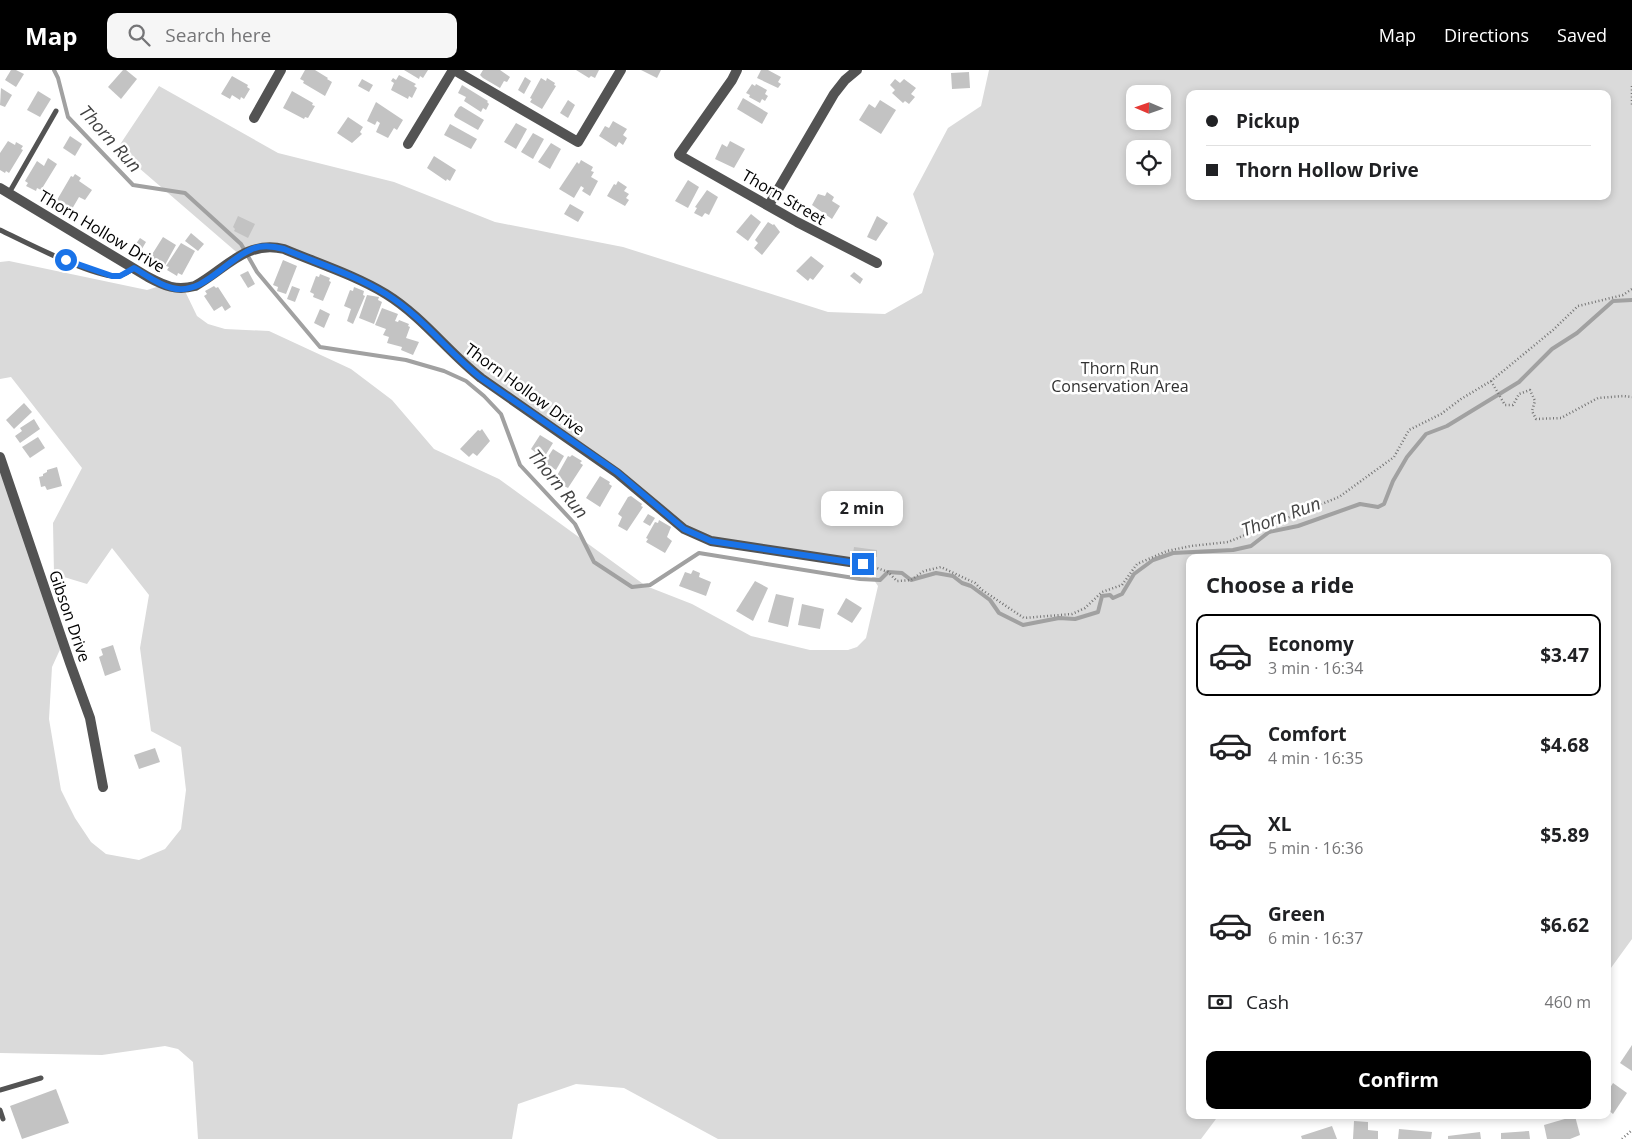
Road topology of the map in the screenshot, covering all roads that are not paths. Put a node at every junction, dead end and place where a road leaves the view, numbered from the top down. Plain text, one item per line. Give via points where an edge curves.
1 (281, 70) edge
2 (453, 70) edge
3 (621, 70) edge
4 (737, 70) edge
5 (857, 70) edge
6 (56, 112) dead end
7 (254, 118) dead end
8 (408, 144) dead end
9 (5, 190) edge
10 (769, 205) junction
11 (0, 230) edge
12 (877, 263) dead end
13 (134, 268) junction
14 (0, 457) edge
15 (863, 564) road end
16 (104, 787) dead end
17 (41, 1078) dead end
18 (0, 1090) edge
19 (0, 1110) edge
20 (3, 1119) dead end

1 - 7 street
2 - 3 street via 578,142
2 - 8 street
4 - 10 street, Thorn Street via 678,155
5 - 10 street via 834,94
6 - 9 lane
9 - 13 street, Thorn Hollow Drive
10 - 12 street, Thorn Street
11 - 13 lane via 48,254 101,274 120,276
13 - 15 street, Thorn Hollow Drive via 164,285 184,289 210,278 250,249 271,246 284,249 386,294 426,326 464,365 617,472 695,535 711,541
14 - 16 street, Gibson Drive via 90,718
17 - 18 lane
19 - 20 lane

